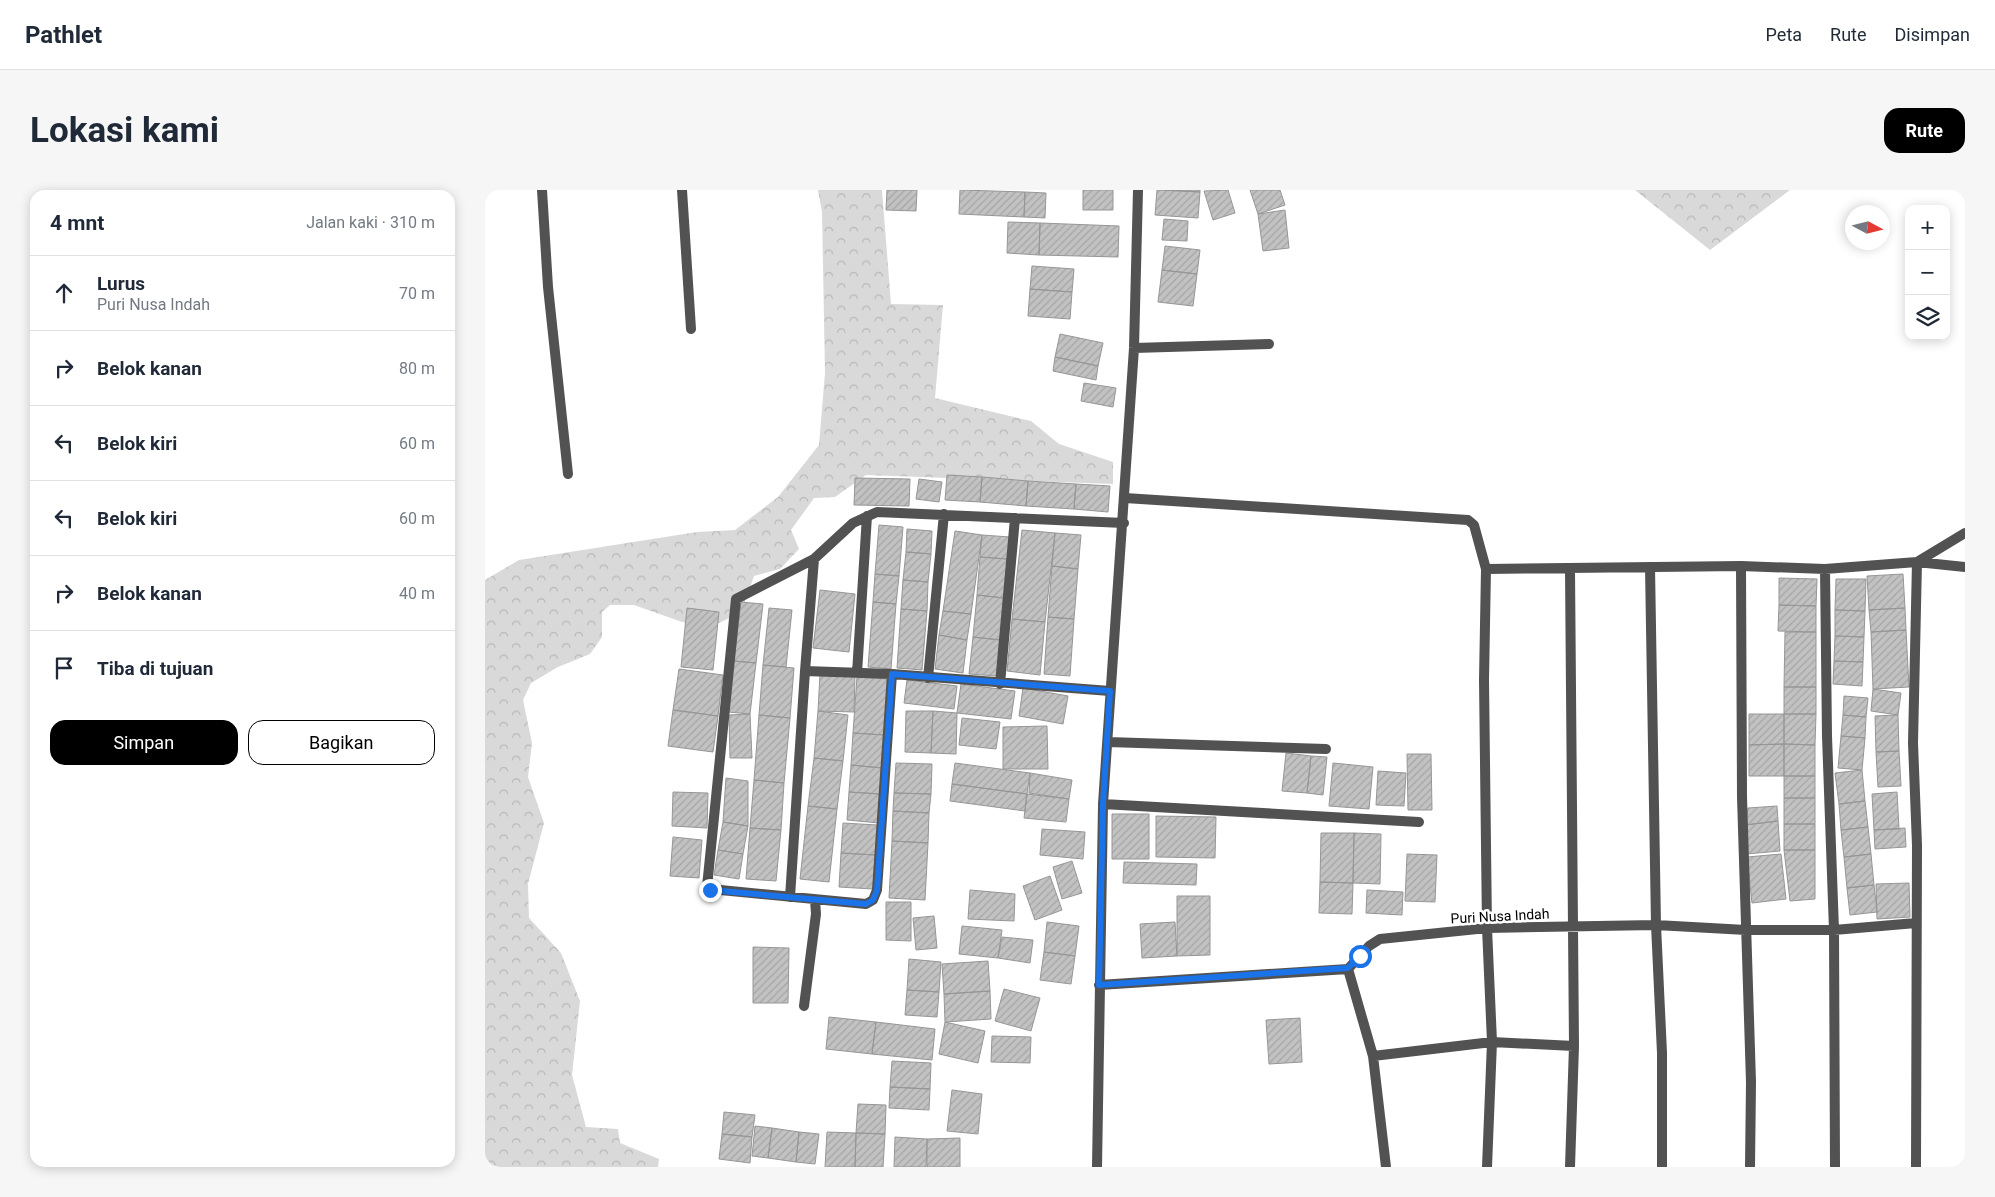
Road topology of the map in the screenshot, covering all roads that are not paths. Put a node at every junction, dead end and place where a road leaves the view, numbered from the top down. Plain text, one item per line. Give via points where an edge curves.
1 (542, 190) edge
2 (682, 190) edge
3 (1138, 190) edge
4 (691, 330) dead end
5 (1269, 344) dead end
6 (1134, 348) junction
7 (568, 474) dead end
8 (1125, 498) junction
9 (944, 514) junction
10 (867, 516) junction
11 (1015, 518) junction
12 (1124, 523) junction
13 (1965, 533) edge
14 (814, 559) junction
15 (1917, 562) junction
16 (1741, 566) junction
17 (1650, 567) junction
18 (1965, 567) edge
19 (1486, 569) junction
20 (1825, 569) junction
21 (1570, 570) junction
22 (805, 672) junction
23 (857, 673) junction
24 (892, 674) junction
25 (928, 678) junction
26 (999, 684) junction
27 (1110, 691) junction
28 (1108, 742) junction
29 (1327, 749) dead end
30 (1103, 804) junction
31 (1419, 822) dead end
32 (790, 897) junction
33 (815, 900) junction
34 (1916, 923) junction
35 (1656, 925) junction
36 (1572, 926) junction
37 (1487, 928) junction
38 (1746, 930) junction
39 (1834, 930) junction
40 (1348, 968) junction
41 (1099, 985) junction
42 (804, 1006) dead end
43 (1492, 1042) junction
44 (1574, 1046) junction
45 (1373, 1056) junction
46 (1097, 1167) edge
47 (1386, 1167) edge
48 (1487, 1167) edge
49 (1570, 1167) edge
50 (1662, 1167) edge
51 (1750, 1167) edge
52 (1835, 1167) edge
53 (1916, 1167) edge

1 - 7 street via 548,287
2 - 4 street
3 - 6 street
5 - 6 street
6 - 8 street
8 - 12 street
8 - 19 street via 1468,520 1474,526
9 - 10 street via 888,511
9 - 11 street
9 - 25 street
10 - 14 street via 853,522
10 - 23 street
11 - 12 street
11 - 26 street
12 - 27 street
13 - 15 street
14 - 22 street
14 - 32 street via 739,597 733,604 706,872 710,890
15 - 18 street
15 - 20 street
15 - 34 street via 1913,743
16 - 17 street
16 - 20 street
16 - 38 street
17 - 21 street
17 - 35 street
19 - 21 street
19 - 37 street
20 - 39 street
21 - 36 street
22 - 23 street
22 - 32 street
23 - 24 street
24 - 25 street
24 - 33 street via 876,895 866,904
25 - 26 street
26 - 27 street
27 - 28 street
28 - 29 street
28 - 30 street
30 - 31 street
30 - 41 street
32 - 33 street
33 - 42 street
34 - 39 street, Puri Nusa Indah
34 - 53 street
35 - 36 street, Puri Nusa Indah
35 - 38 street, Puri Nusa Indah
35 - 50 street via 1662,1053
36 - 37 street, Puri Nusa Indah
36 - 44 street
37 - 40 street, Puri Nusa Indah via 1380,939
37 - 43 street
38 - 39 street, Puri Nusa Indah
38 - 51 street
39 - 52 street
40 - 41 street
40 - 45 street
41 - 46 street
43 - 44 street
43 - 45 street
43 - 48 street
44 - 49 street
45 - 47 street

